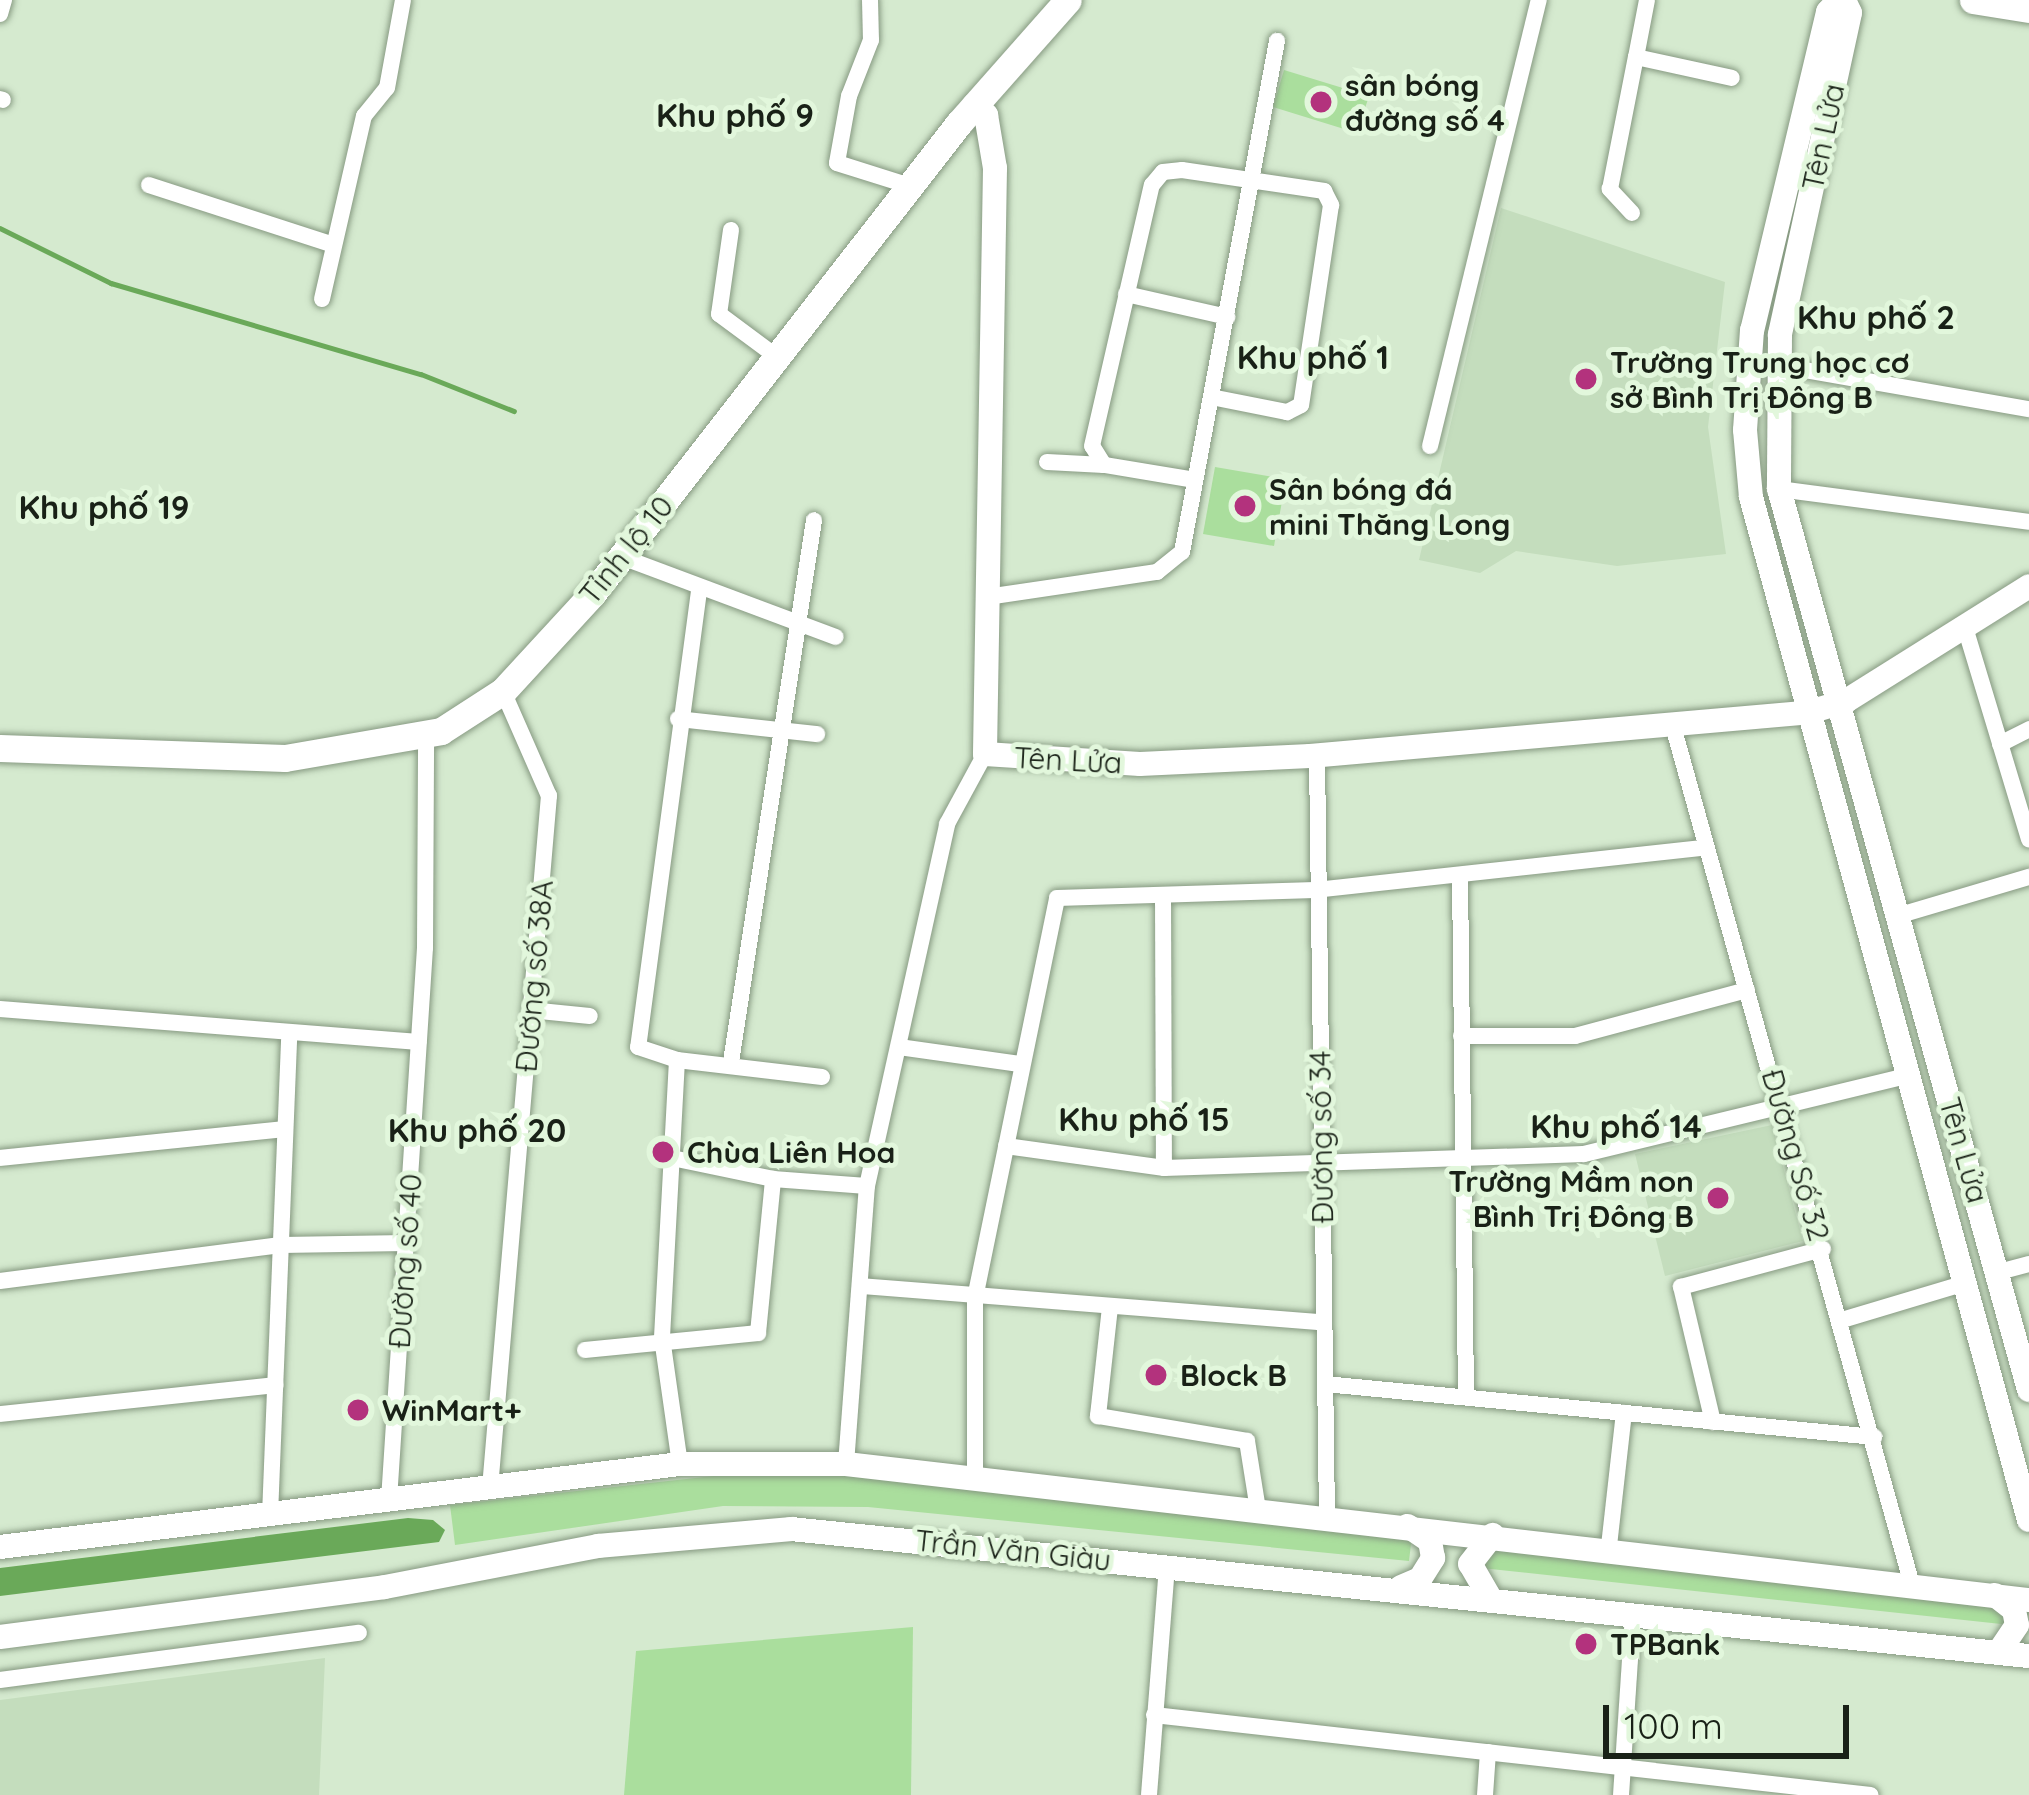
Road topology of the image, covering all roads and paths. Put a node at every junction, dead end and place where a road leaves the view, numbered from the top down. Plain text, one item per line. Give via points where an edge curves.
1 (4, 0) edge
2 (403, 0) edge
3 (870, 0) edge
4 (1068, 0) edge
5 (1539, 0) edge
6 (1647, 0) edge
7 (1842, 0) edge
8 (1972, 0) edge
9 (2029, 9) edge
10 (0, 14) edge
11 (1277, 40) dead end
12 (1636, 57) junction
13 (1732, 78) dead end
14 (974, 105) junction
15 (1252, 178) junction
16 (149, 185) dead end
17 (910, 186) junction
18 (1632, 213) dead end
19 (731, 230) dead end
20 (334, 245) junction
21 (1126, 294) junction
22 (322, 299) dead end
23 (1227, 317) junction
24 (777, 357) junction
25 (1776, 365) junction
26 (1211, 397) junction
27 (2029, 410) edge
28 (1430, 446) dead end
29 (1047, 462) dead end
30 (1104, 465) junction
31 (1195, 480) junction
32 (1779, 489) junction
33 (814, 520) dead end
34 (2029, 522) edge
35 (622, 556) junction
36 (2029, 586) edge
37 (700, 591) junction
38 (987, 597) junction
39 (1964, 623) junction
40 (799, 626) junction
41 (836, 637) dead end
42 (503, 691) junction
43 (1833, 706) junction
44 (1806, 713) junction
45 (678, 719) junction
46 (1673, 726) junction
47 (2029, 729) edge
48 (777, 731) junction
49 (817, 734) dead end
50 (426, 735) junction
51 (2000, 744) junction
52 (0, 748) edge
53 (985, 754) junction
54 (1317, 756) junction
55 (2029, 839) edge
56 (1704, 848) junction
57 (1460, 876) junction
58 (2029, 877) edge
59 (1315, 890) junction
60 (1163, 895) junction
61 (1897, 916) junction
62 (1748, 990) junction
63 (0, 1009) edge
64 (530, 1010) junction
65 (590, 1016) dead end
66 (289, 1035) junction
67 (1462, 1036) junction
68 (418, 1042) junction
69 (899, 1047) junction
70 (677, 1060) junction
71 (731, 1062) junction
72 (1020, 1064) junction
73 (1906, 1076) junction
74 (822, 1077) dead end
75 (1784, 1111) junction
76 (285, 1129) junction
77 (1006, 1146) junction
78 (0, 1158) edge
79 (672, 1158) junction
80 (1463, 1159) junction
81 (1324, 1164) junction
82 (1164, 1168) junction
83 (772, 1179) junction
84 (867, 1186) junction
85 (406, 1243) junction
86 (281, 1245) junction
87 (1822, 1249) junction
88 (2029, 1264) edge
89 (1999, 1272) junction
90 (0, 1281) edge
91 (1962, 1284) junction
92 (861, 1286) junction
93 (975, 1298) junction
94 (1110, 1307) junction
95 (1842, 1320) junction
96 (1323, 1322) junction
97 (662, 1338) junction
98 (585, 1350) dead end
99 (1325, 1384) junction
100 (275, 1385) junction
101 (2029, 1390) edge
102 (1466, 1397) junction
103 (1624, 1413) junction
104 (0, 1414) edge
105 (1713, 1422) junction
106 (1874, 1437) junction
107 (680, 1464) junction
108 (846, 1464) junction
109 (974, 1478) junction
110 (490, 1487) junction
111 (389, 1500) junction
112 (1258, 1510) junction
113 (270, 1514) junction
114 (1327, 1518) junction
115 (2029, 1520) edge
116 (1408, 1526) junction
117 (1493, 1535) junction
118 (1609, 1546) junction
119 (0, 1547) edge
120 (1167, 1565) junction
121 (1912, 1585) junction
122 (1398, 1588) junction
123 (1995, 1595) junction
124 (1490, 1598) junction
125 (2029, 1600) edge
126 (1633, 1613) junction
127 (359, 1633) dead end
128 (0, 1637) edge
129 (1999, 1652) junction
130 (2029, 1656) edge
131 (0, 1680) edge
132 (1154, 1715) junction
133 (1488, 1752) junction
134 (1623, 1766) junction
135 (1772, 1789) edge
136 (1811, 1792) edge
137 (1149, 1795) edge
138 (1485, 1795) edge
139 (1621, 1795) edge
140 (1871, 1795) edge

1 - 10 street
2 - 20 street via 387,88 364,116
3 - 17 street via 871,40 849,96 837,163
4 - 14 main road, Tỉnh lộ 10
5 - 28 street
6 - 12 street
7 - 25 main road, Tên Lửa via 1850,13
7 - 44 main road, Tên Lửa via 1828,12 1759,299 1746,396 1757,531
8 - 9 main road
11 - 15 street
12 - 13 street
12 - 18 street via 1610,189
14 - 17 main road, Tỉnh lộ 10
14 - 38 main road, Tên Lửa via 986,115 995,168
15 - 21 street via 1182,170 1156,177
15 - 23 street
15 - 26 street via 1319,189 1331,199 1304,398 1287,412
16 - 20 street
17 - 24 main road, Tỉnh lộ 10
19 - 24 street via 719,314
20 - 22 street
21 - 23 street
21 - 30 street via 1092,438
23 - 26 street
24 - 35 main road, Tỉnh lộ 10
25 - 27 street
25 - 32 main road, Tên Lửa
26 - 31 street
29 - 30 street
30 - 31 street
31 - 38 street via 1182,552 1168,568
32 - 34 street
32 - 43 main road, Tên Lửa
33 - 40 street
35 - 37 street
35 - 42 main road, Tỉnh lộ 10
36 - 39 main road
37 - 40 street
37 - 45 street
38 - 53 main road, Tên Lửa
39 - 43 main road
39 - 51 street
40 - 41 street
40 - 48 street
42 - 50 main road, Tỉnh lộ 10
42 - 64 street, Đường số 38A via 548,785
43 - 44 main road
43 - 61 main road, Tên Lửa
44 - 46 main road, Tên Lửa
44 - 73 main road, Tên Lửa
45 - 48 street
45 - 70 street via 638,1047
46 - 54 main road, Tên Lửa
46 - 56 street, Đường Số 32
47 - 51 street
48 - 49 street
48 - 71 street
50 - 52 main road, Tỉnh lộ 10 via 249,760
50 - 68 street, Đường số 40
51 - 55 street
53 - 54 main road, Tên Lửa via 1140,764
53 - 69 street via 947,824
54 - 59 street, Đường số 34
56 - 57 street
56 - 62 street, Đường Số 32
57 - 59 street
57 - 67 street
58 - 61 street
59 - 60 street
59 - 81 street, Đường số 34
60 - 72 street via 1057,898
60 - 82 street
61 - 89 main road, Tên Lửa
62 - 67 street via 1575,1036
62 - 75 street, Đường Số 32
63 - 66 street
64 - 65 street
64 - 110 street, Đường số 38A
66 - 68 street
66 - 76 street
67 - 80 street
68 - 85 street, Đường số 40
69 - 72 street
69 - 84 street
70 - 71 street
70 - 79 street
71 - 74 street
72 - 77 street
73 - 75 street
73 - 91 main road, Tên Lửa
75 - 80 street via 1584,1154
75 - 87 street, Đường Số 32
76 - 78 street
76 - 86 street
77 - 82 street
77 - 93 street
79 - 83 street
79 - 97 street
80 - 81 street
80 - 102 street
81 - 82 street
81 - 96 street, Đường số 34
83 - 84 street
83 - 97 street via 758,1333
84 - 92 street
85 - 86 street
85 - 111 street, Đường số 40
86 - 90 street
86 - 100 street
87 - 95 street, Đường Số 32
87 - 105 street via 1681,1287
88 - 89 street
89 - 101 main road, Tên Lửa
91 - 95 street
91 - 115 main road, Tên Lửa
92 - 93 street
92 - 108 street via 847,1371
93 - 94 street
93 - 109 street
94 - 96 street
94 - 112 street via 1098,1416 1246,1441
95 - 106 street, Đường Số 32
96 - 99 street, Đường số 34
97 - 98 street
97 - 107 street
99 - 102 street
99 - 114 street, Đường số 34
100 - 104 street
100 - 113 street
102 - 103 street
103 - 105 street
103 - 118 street
105 - 106 street
106 - 121 street, Đường Số 32
107 - 108 main road
107 - 110 main road
108 - 109 main road
109 - 112 main road
110 - 111 main road
111 - 113 main road
112 - 114 main road
113 - 119 main road
114 - 116 main road
116 - 117 main road
116 - 122 main road via 1430,1541 1433,1558 1420,1579
117 - 118 main road
117 - 124 main road via 1471,1558 1473,1580
118 - 121 main road
120 - 122 main road, Trần Văn Giàu
120 - 128 main road, Trần Văn Giàu via 842,1531 738,1530 598,1546 361,1591
120 - 132 street
121 - 123 main road
122 - 124 main road, Trần Văn Giàu
123 - 125 main road
123 - 129 main road via 2018,1625
124 - 126 main road, Trần Văn Giàu
126 - 129 main road, Trần Văn Giàu
126 - 134 street
127 - 131 street
129 - 130 main road, Trần Văn Giàu
132 - 133 street
132 - 137 street
133 - 134 street
133 - 138 street
134 - 135 street
134 - 139 street
135 - 136 street
136 - 140 street

